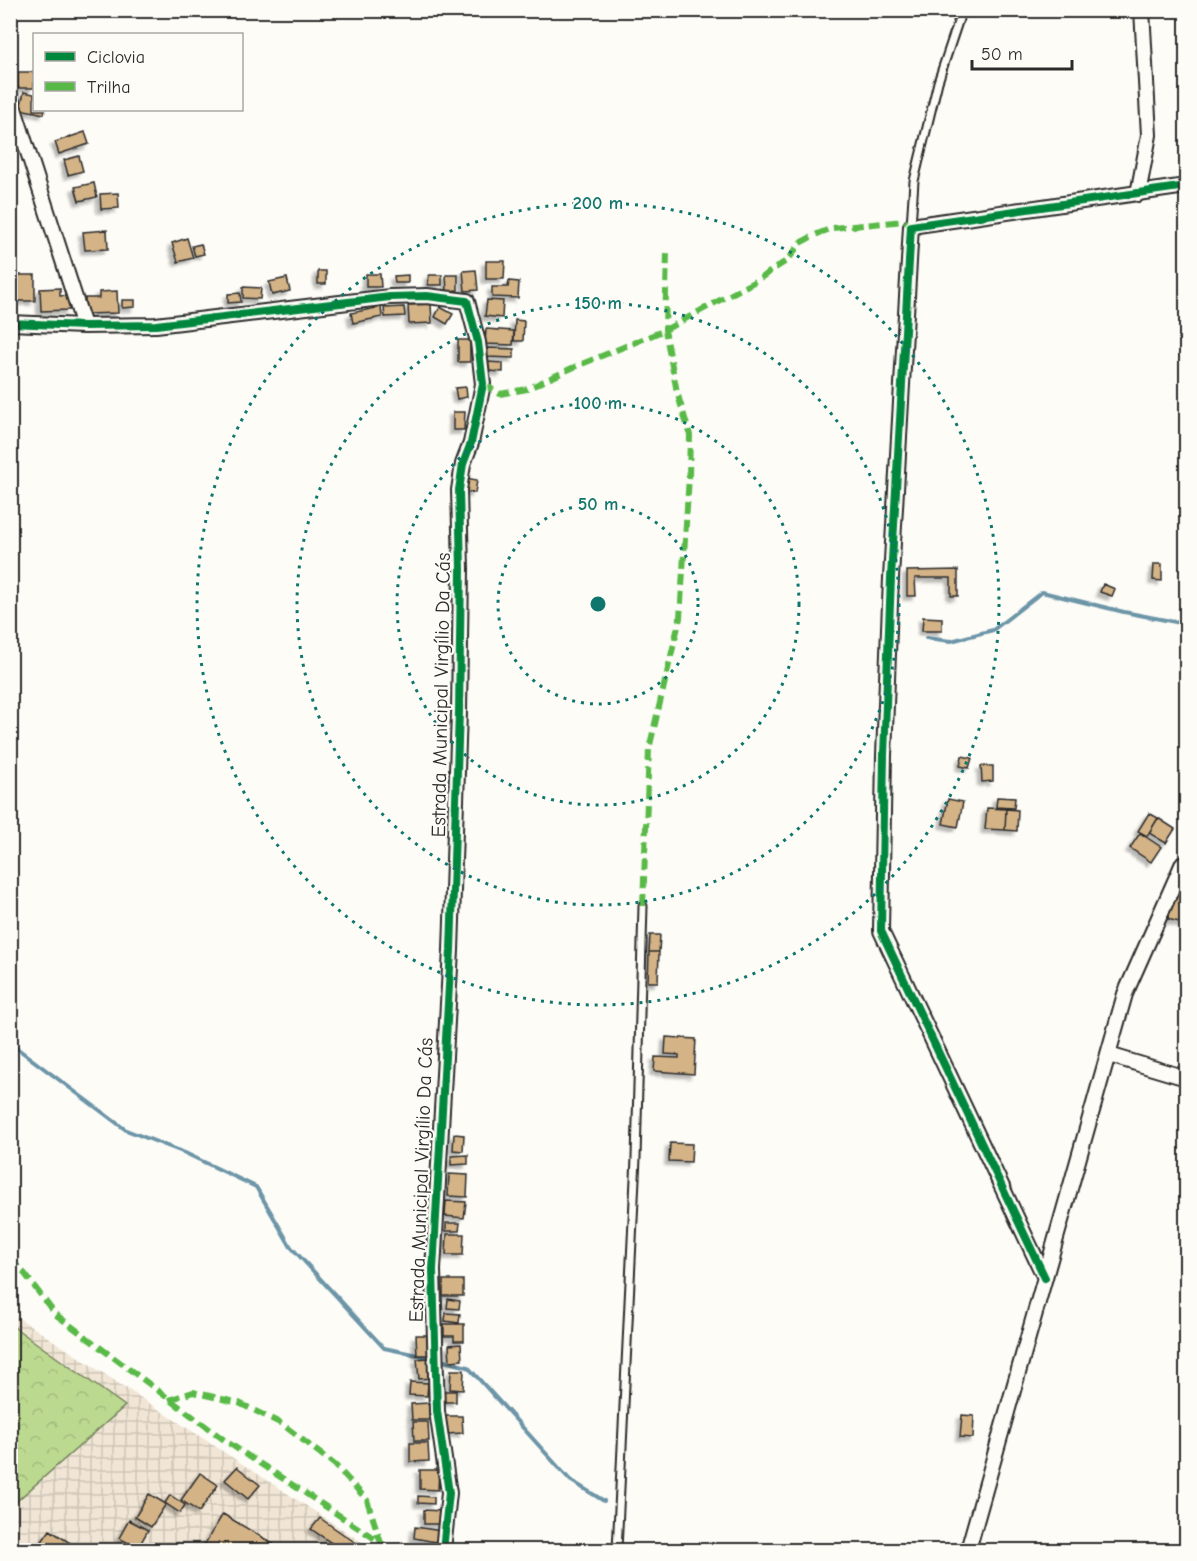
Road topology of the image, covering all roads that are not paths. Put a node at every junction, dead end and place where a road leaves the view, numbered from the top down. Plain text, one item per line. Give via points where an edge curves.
1 (1142, 10) edge
2 (960, 16) dead end
3 (10, 96) edge
4 (1186, 186) edge
5 (1138, 194) junction
6 (911, 226) junction
7 (10, 323) edge
8 (84, 327) junction
9 (1183, 863) dead end
10 (643, 906) dead end
11 (1108, 1055) junction
12 (1186, 1078) edge
13 (1045, 1278) junction
14 (443, 1551) edge
15 (617, 1551) edge
16 (968, 1551) edge

1 - 5 street via 1149,135
2 - 6 lane via 938,82 914,181
3 - 8 street
4 - 5 street
5 - 6 street
6 - 13 street via 890,601 881,931
7 - 8 street, Estrada Municipal Virgílio Da Cás
8 - 14 street, Estrada Municipal Virgílio Da Cás via 156,326 390,297 467,301 478,342 483,384 459,490 459,724 433,1270 436,1412 449,1493
9 - 11 street via 1125,994
10 - 15 lane via 636,1158
11 - 12 street
11 - 13 street
13 - 16 street

